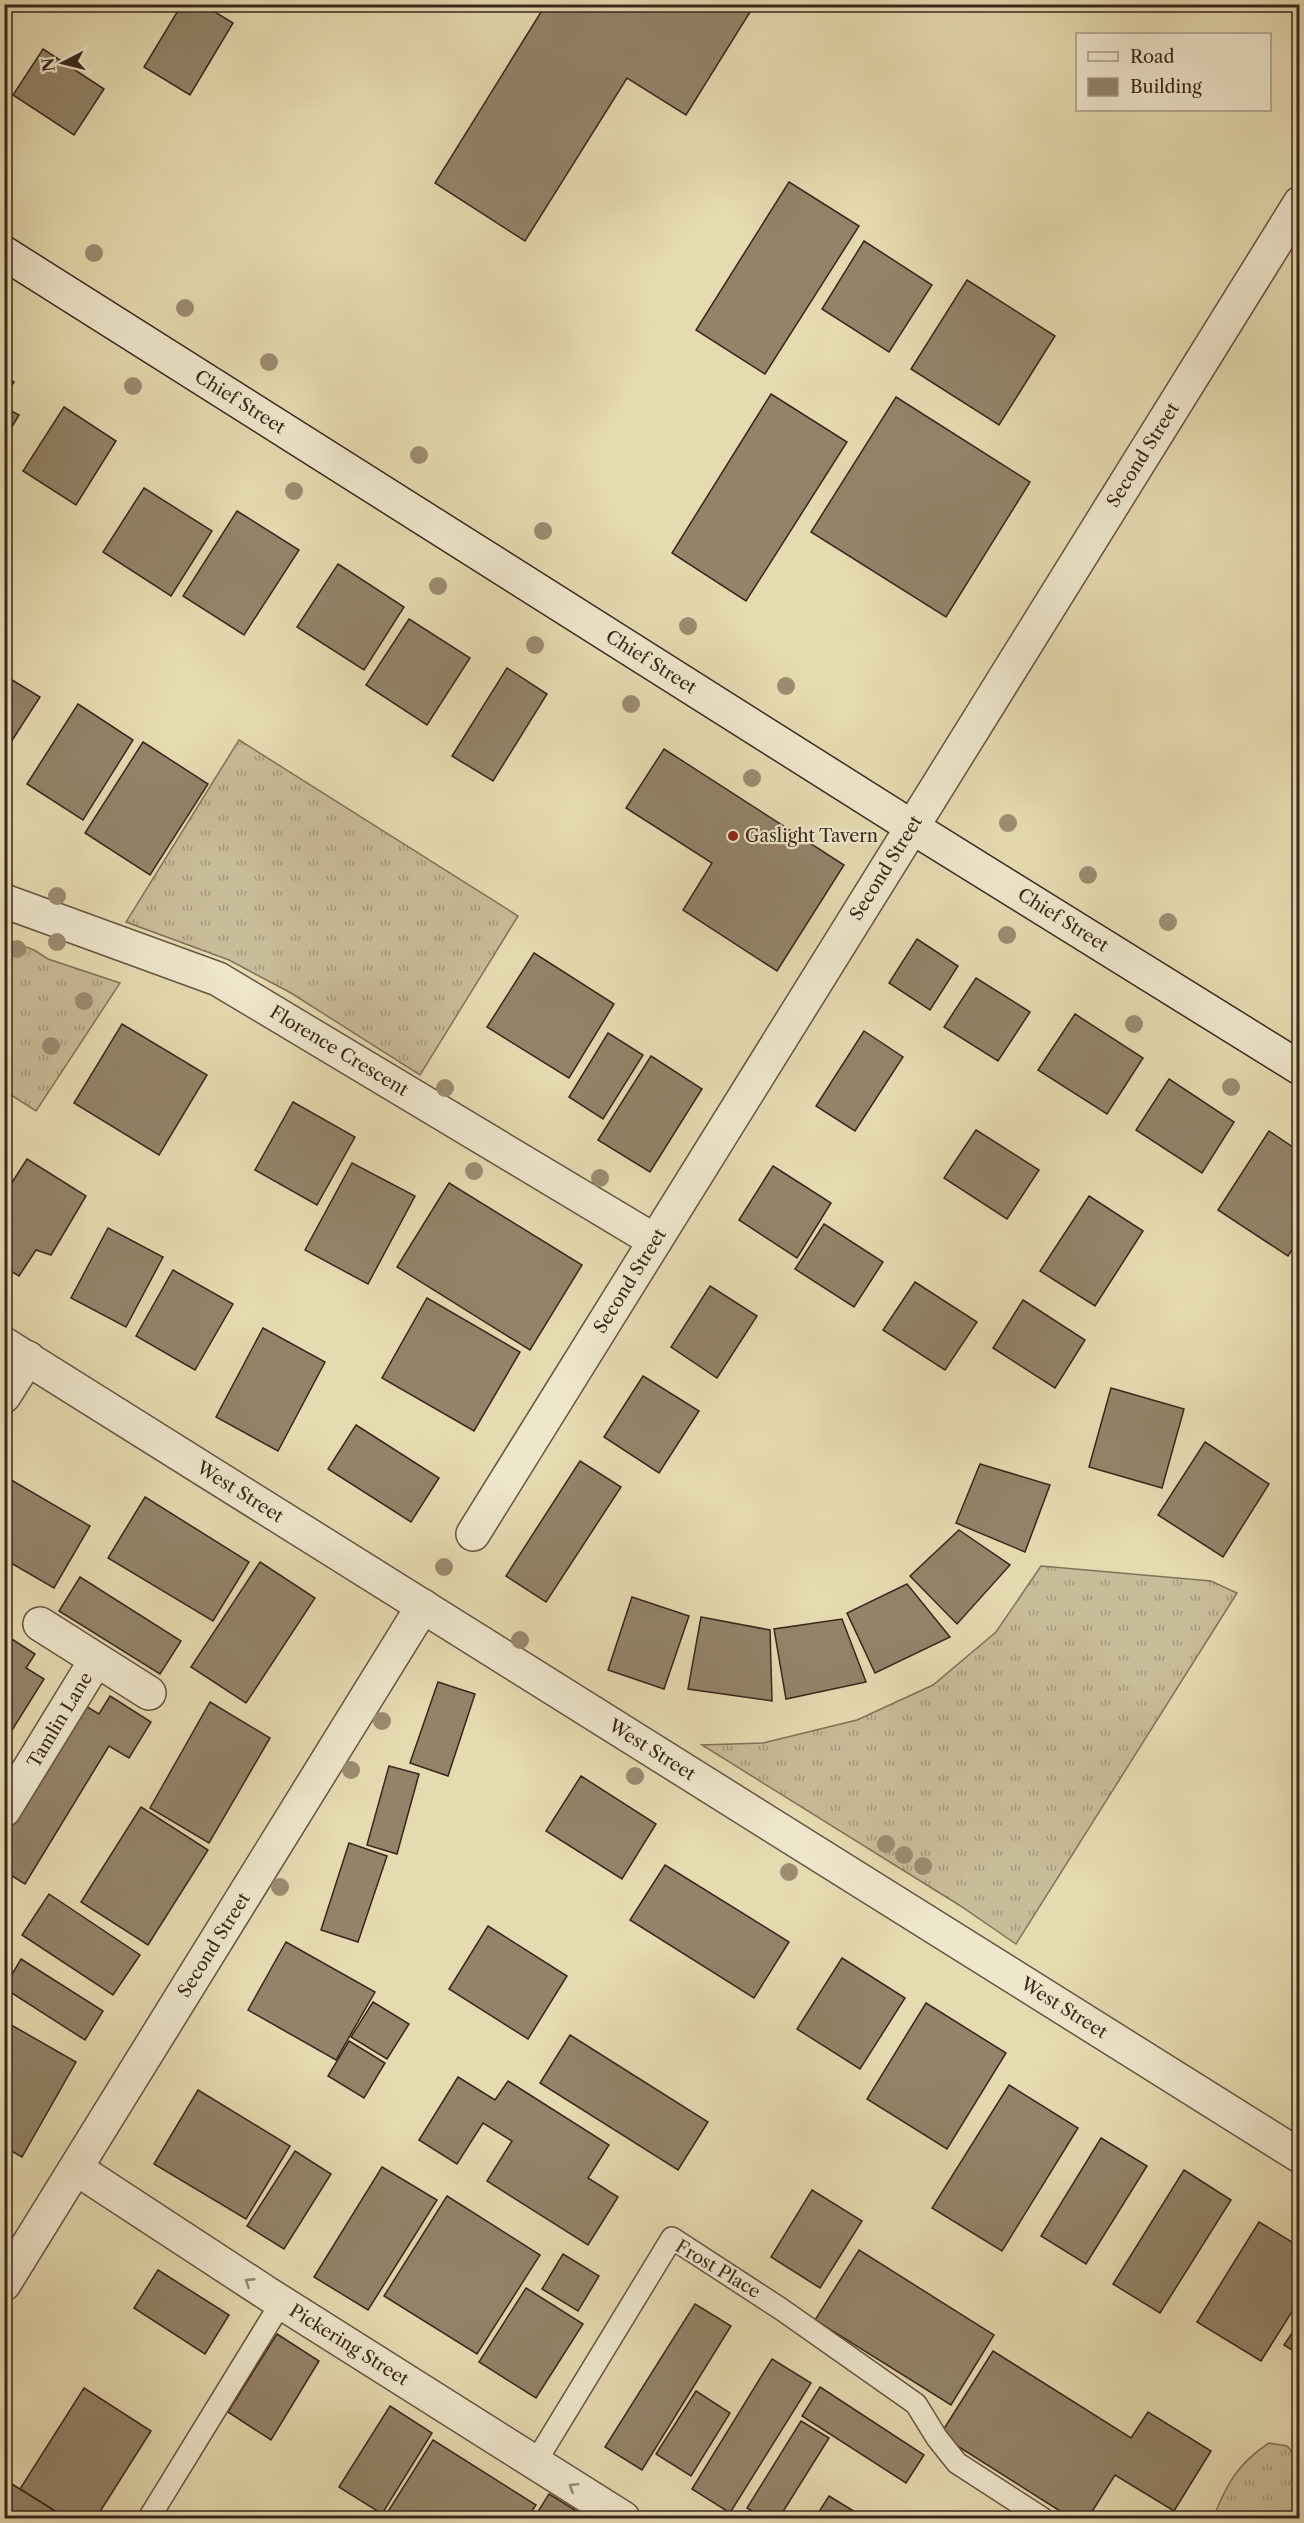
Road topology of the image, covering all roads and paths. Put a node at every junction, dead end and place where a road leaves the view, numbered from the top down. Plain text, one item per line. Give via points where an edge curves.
1 (1299, 203) edge
2 (4, 253) edge
3 (912, 827) junction
4 (4, 901) edge
5 (1299, 1068) edge
6 (655, 1241) junction
7 (16, 1351) edge
8 (4, 1396) edge
9 (473, 1534) dead end
10 (423, 1606) junction
11 (40, 1624) dead end
12 (96, 1660) junction
13 (148, 1693) dead end
14 (4, 1810) edge
15 (1299, 2156) edge
16 (77, 2169) junction
17 (4, 2283) edge
18 (281, 2302) junction
19 (535, 2463) junction
20 (150, 2518) edge
21 (623, 2518) edge
22 (1042, 2518) edge

1 - 3 street, Second Street
2 - 3 street, Chief Street
3 - 5 street, Chief Street
3 - 6 street, Second Street
4 - 6 street, Florence Crescent via 218,979
6 - 9 street, Second Street
7 - 8 street
7 - 10 street, West Street
10 - 15 street, West Street
10 - 16 street, Second Street
11 - 12 street, Tamlin Lane
12 - 13 street, Tamlin Lane
12 - 14 street, Tamlin Lane
16 - 17 street, Second Street
18 -> 16 street, Pickering Street
18 - 19 street, Pickering Street
18 - 20 lane
21 -> 19 street, Pickering Street
19 - 22 lane, Frost Place via 672,2238 782,2309 916,2404 957,2463

